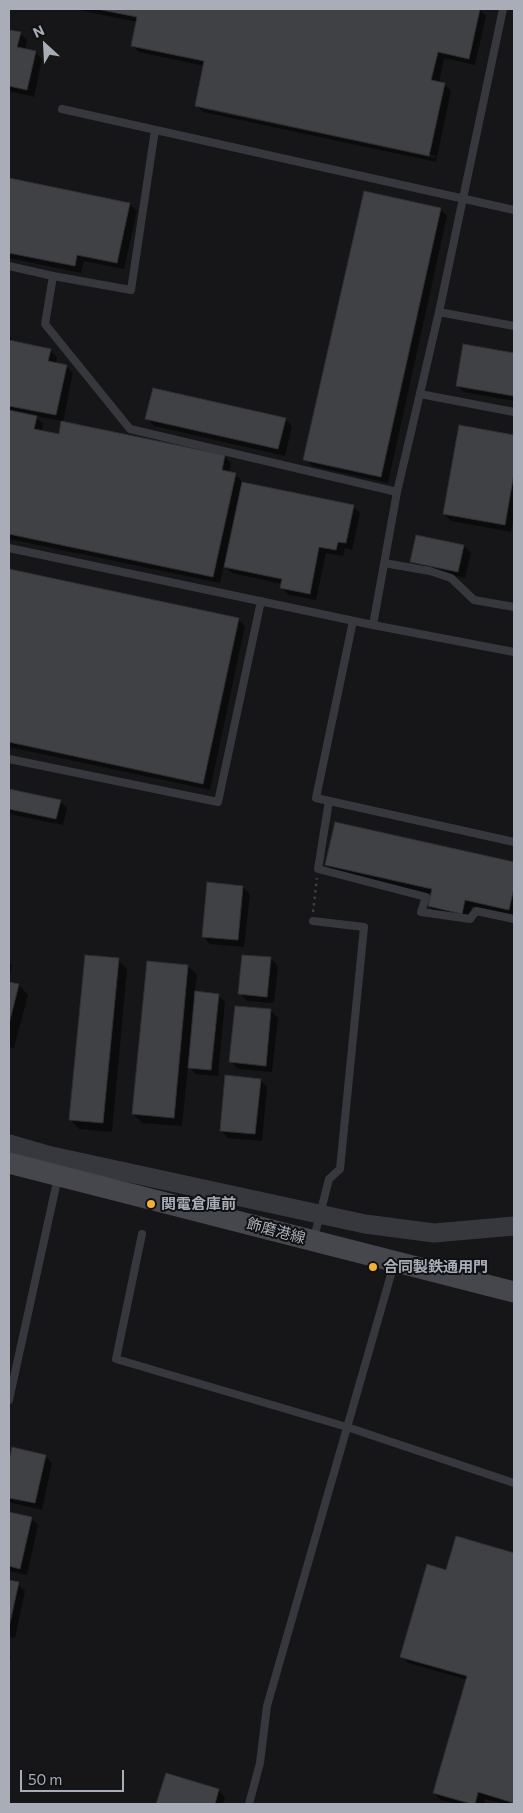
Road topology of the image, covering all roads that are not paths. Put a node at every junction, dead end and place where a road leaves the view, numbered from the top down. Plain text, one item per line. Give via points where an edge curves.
1 (503, 9) edge
2 (62, 109) dead end
3 (155, 130) junction
4 (463, 198) junction
5 (514, 210) edge
6 (9, 266) edge
7 (53, 276) junction
8 (439, 312) junction
9 (514, 326) edge
10 (420, 394) junction
11 (514, 412) edge
12 (397, 492) junction
13 (9, 548) edge
14 (384, 563) junction
15 (261, 601) junction
16 (514, 607) edge
17 (353, 621) junction
18 (372, 625) junction
19 (514, 652) edge
20 (9, 759) edge
21 (329, 801) junction
22 (514, 842) edge
23 (313, 918) road end
24 (514, 919) edge
25 (9, 1144) edge
26 (9, 1163) edge
27 (58, 1176) junction
28 (506, 1227) edge
29 (142, 1234) dead end
30 (313, 1240) junction
31 (394, 1262) junction
32 (514, 1292) edge
33 (9, 1400) edge
34 (347, 1427) junction
35 (514, 1483) edge
36 (249, 1804) edge

1 - 4 lane
2 - 3 lane
3 - 4 lane
3 - 7 lane via 131,290
4 - 5 lane
4 - 8 lane
6 - 7 lane
7 - 12 lane via 45,324 130,430
8 - 9 lane
8 - 10 lane
10 - 11 lane
10 - 12 lane
12 - 14 lane
13 - 15 lane
14 - 16 lane via 451,578 474,600
14 - 18 lane
15 - 17 lane
15 - 20 lane via 218,802
17 - 18 lane
17 - 21 lane via 316,798
18 - 19 lane
21 - 22 lane
21 - 24 lane via 318,869 426,897 421,912 470,919 476,911
23 - 30 lane via 364,927 340,1169 329,1179
25 - 28 street via 365,1224 434,1233
26 - 27 main road, 飾磨港線
27 - 30 main road, 飾磨港線
27 - 33 lane
29 - 34 lane via 116,1359
30 - 31 main road, 飾磨港線
31 - 32 main road, 飾磨港線
31 - 34 lane
34 - 35 lane
34 - 36 lane via 267,1706 260,1763

